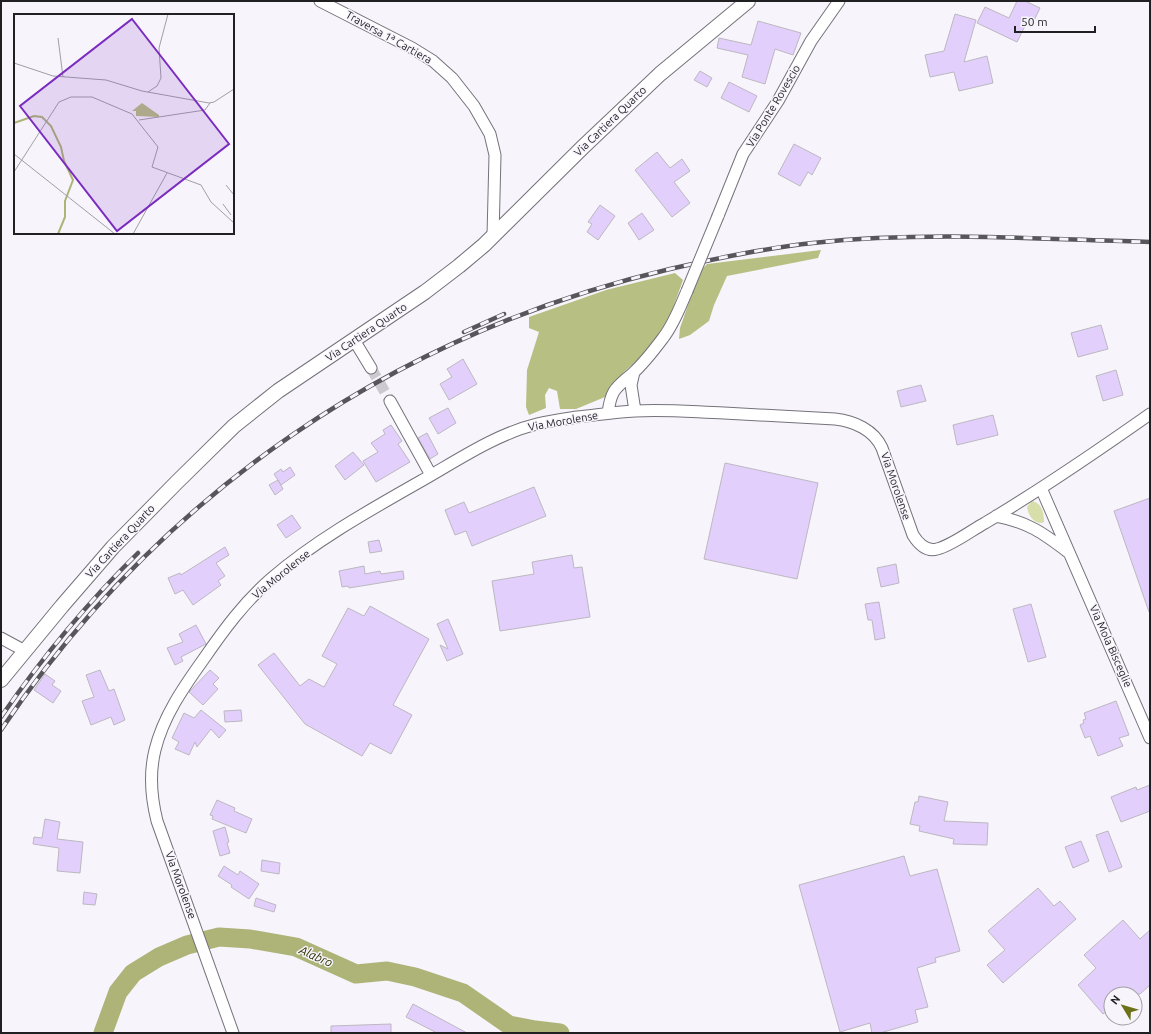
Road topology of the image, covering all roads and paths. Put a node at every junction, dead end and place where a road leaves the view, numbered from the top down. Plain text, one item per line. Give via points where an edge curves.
1 (320, 1) edge
2 (748, 1) edge
3 (839, 1) edge
4 (493, 236) junction
5 (354, 340) junction
6 (371, 368) tunnel mouth
7 (634, 372) junction
8 (390, 401) tunnel mouth
9 (635, 411) junction
10 (608, 413) junction
11 (1150, 414) edge
12 (431, 475) junction
13 (1041, 488) junction
14 (996, 516) junction
15 (1070, 554) junction
16 (1, 638) edge
17 (25, 651) junction
18 (1, 680) edge
19 (1150, 738) edge
20 (233, 1033) edge

1 - 4 street, Traversa 1ª Cartiera via 428,58 452,78 474,106 490,134 495,156
2 - 4 street, Via Cartiera Quarto via 660,74
3 - 7 street, Via Ponte Rovescio, bridge via 811,41 778,101 743,154 669,330
4 - 5 street, Via Cartiera Quarto via 446,276
5 - 6 street
5 - 17 street, Via Cartiera Quarto via 264,401 215,445 124,536
7 - 9 street via 631,385
7 - 10 street via 620,383 613,393
8 - 12 street
9 - 10 street, Via Morolense
9 - 14 street, Via Morolense via 663,410 844,420 854,424 869,432 881,445 913,535 926,548 933,550 942,547
10 - 12 street, Via Morolense via 546,422 520,429
11 - 13 street, Via Morolense
12 - 20 street, Via Morolense via 321,542 265,584 243,606 218,638 182,691 159,736 151,781 157,821
13 - 14 street, Via Morolense
13 - 15 street, Via Mola Bisceglie
14 - 15 street via 1034,528
15 - 19 street, Via Mola Bisceglie
16 - 17 street
17 - 18 street, Via Cartiera Quarto

